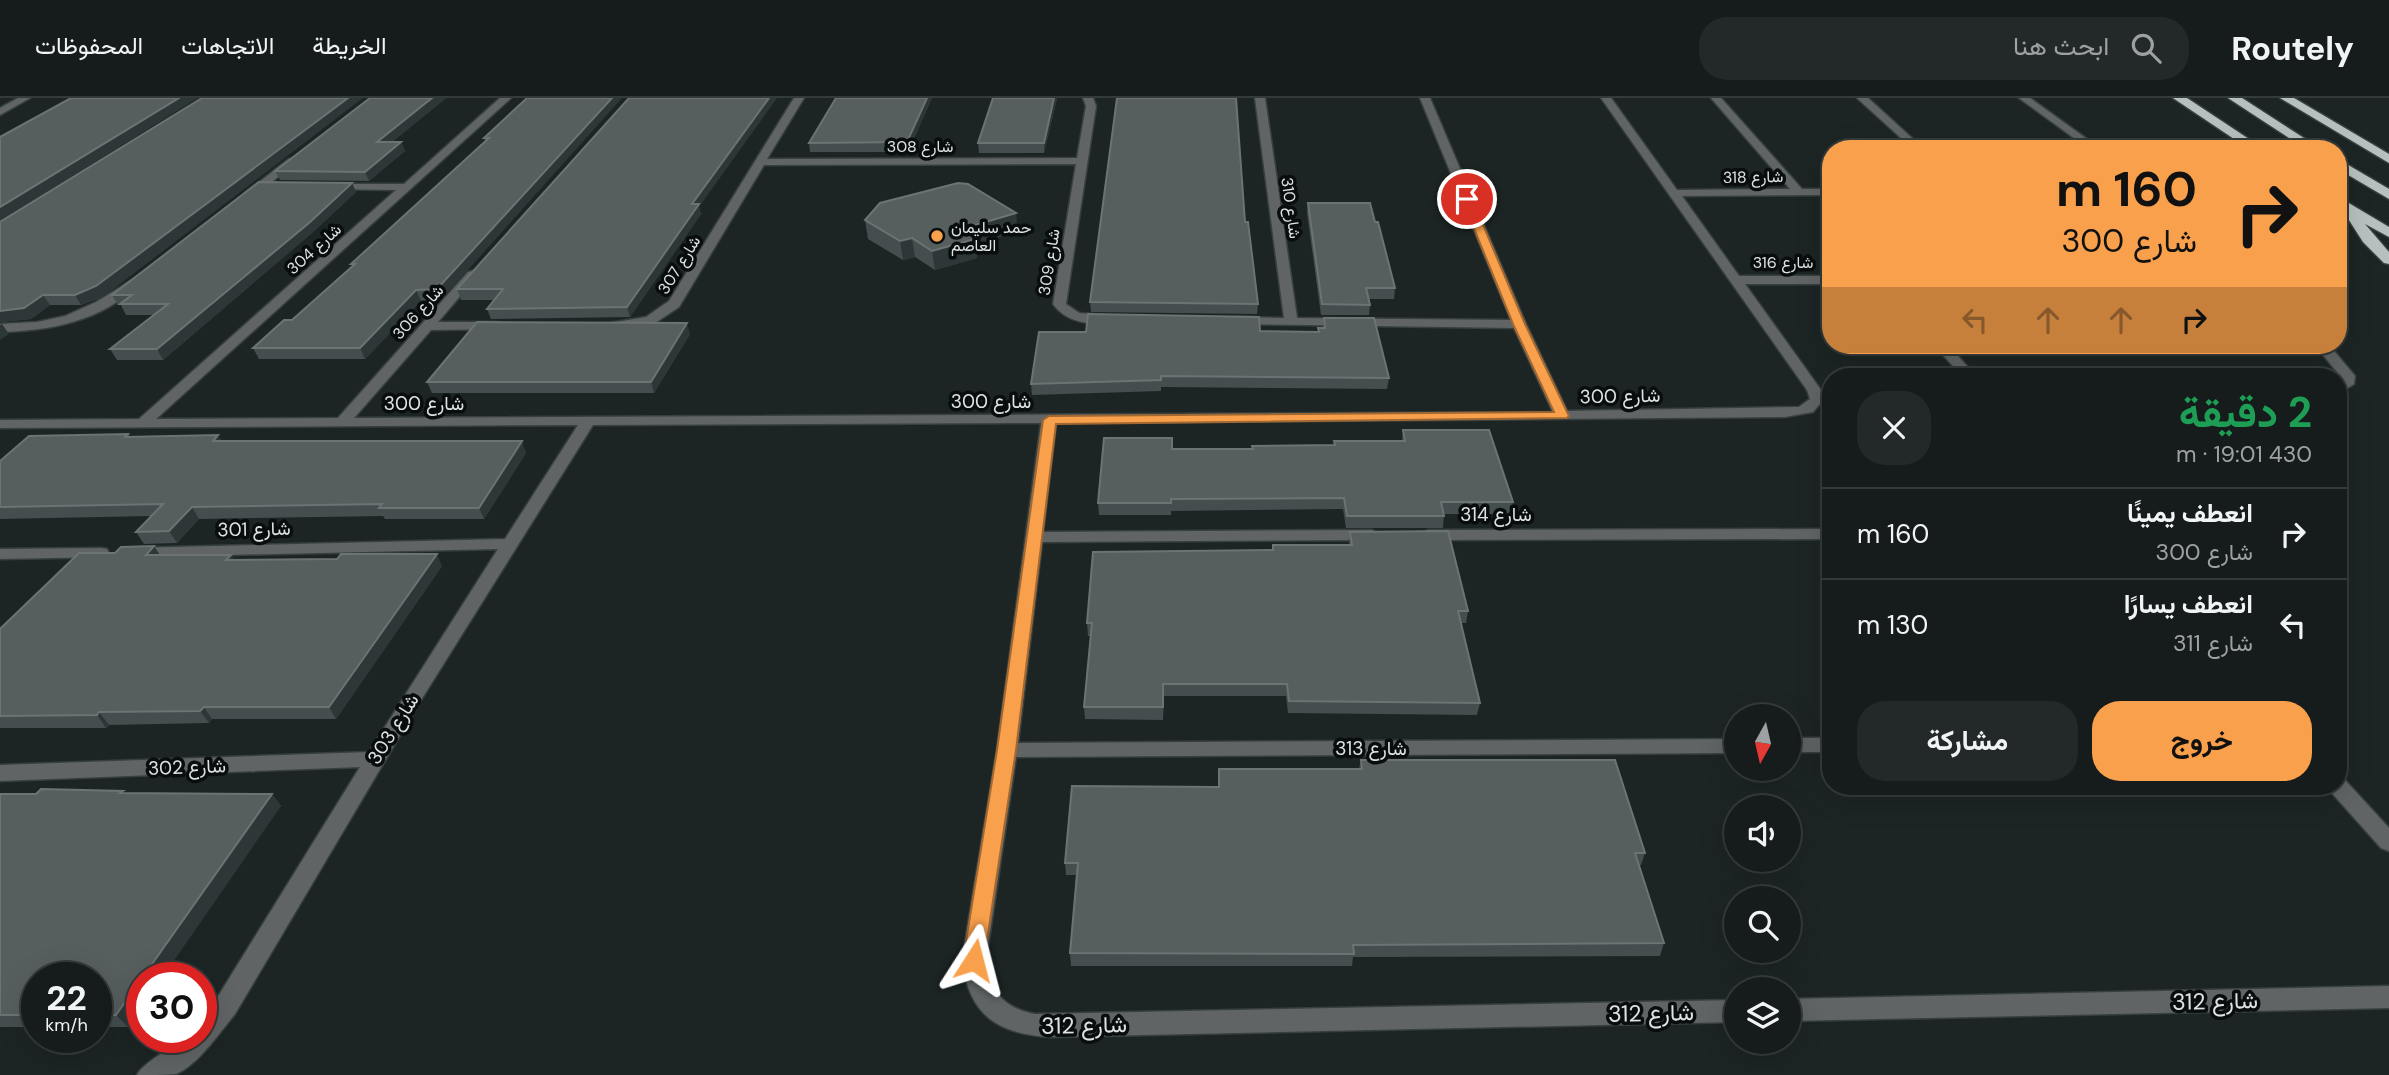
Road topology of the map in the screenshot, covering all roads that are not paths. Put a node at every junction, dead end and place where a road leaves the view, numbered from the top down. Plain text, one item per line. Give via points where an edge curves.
1 (25, 98) edge
2 (506, 98) edge
3 (799, 98) edge
4 (1088, 98) edge
5 (1260, 98) edge
6 (1425, 98) edge
7 (1606, 98) edge
8 (1716, 98) edge
9 (1862, 98) edge
10 (2024, 98) edge
11 (2179, 98) edge
12 (2234, 98) edge
13 (2286, 98) edge
14 (0, 112) edge
15 (1909, 140) edge
16 (2083, 140) edge
17 (2244, 140) edge
18 (2301, 140) edge
19 (304, 153) edge
20 (2389, 159) edge
21 (1081, 161) junction
22 (760, 162) junction
23 (2347, 169) edge
24 (261, 186) junction
25 (287, 186) edge
26 (314, 186) edge
27 (406, 187) junction
28 (1799, 192) junction
29 (1822, 192) edge
30 (1675, 193) junction
31 (2389, 195) edge
32 (239, 203) edge
33 (2347, 207) edge
34 (2347, 211) edge
35 (2389, 233) edge
36 (2389, 260) edge
37 (480, 266) edge
38 (141, 277) edge
39 (1734, 280) junction
40 (1822, 280) edge
41 (1126, 320) edge
42 (1223, 321) edge
43 (1291, 321) junction
44 (1519, 324) junction
45 (426, 326) junction
46 (506, 326) edge
47 (598, 326) edge
48 (0, 328) edge
49 (1949, 354) edge
50 (2330, 354) edge
51 (1962, 368) edge
52 (2341, 368) edge
53 (1562, 416) junction
54 (1049, 420) junction
55 (342, 422) junction
56 (588, 422) junction
57 (143, 423) junction
58 (0, 424) edge
59 (1822, 534) edge
60 (1384, 535) edge
61 (1412, 535) edge
62 (1036, 537) junction
63 (510, 544) junction
64 (0, 554) edge
65 (1822, 745) edge
66 (1724, 746) edge
67 (1801, 746) edge
68 (1007, 750) junction
69 (374, 760) junction
70 (0, 773) edge
71 (2346, 795) edge
72 (2389, 842) edge
73 (2389, 997) edge
74 (1801, 1010) edge
75 (1724, 1011) edge
76 (217, 1018) edge
77 (184, 1053) edge
78 (150, 1075) edge

1 - 14 street
2 - 27 street, شارع 304
3 - 22 street, شارع 307
4 - 21 street, شارع 309 via 1091,106
5 - 43 street, شارع 310
6 - 44 street
7 - 30 street, شارع 300
8 - 28 street
9 - 15 street
10 - 16 street
11 - 17 highway
12 - 18 highway
13 - 20 highway
19 - 24 street
21 - 22 street, شارع 308
21 - 41 street, شارع 309 via 1059,304 1072,316 1084,319
22 - 47 street, شارع 307 via 674,304 650,320
23 - 31 highway
24 - 25 street
24 - 32 street
26 - 27 street
27 - 57 street, شارع 304
28 - 29 street, شارع 318
28 - 30 street, شارع 318
30 - 39 street, شارع 300
33 - 35 highway
34 - 36 highway
37 - 45 street, شارع 306
38 - 48 street via 85,315 35,327
39 - 40 street, شارع 316
39 - 53 street, شارع 300 via 1814,390 1817,399 1813,407 1785,413
42 - 43 street
43 - 44 street
44 - 53 street
45 - 46 street
45 - 55 street, شارع 306
49 - 51 street
50 - 52 street
53 - 54 street, شارع 300
54 - 56 street, شارع 300
54 - 62 street, شارع 312
55 - 56 street, شارع 300
55 - 57 street, شارع 300
56 - 63 street, شارع 303
57 - 58 street, شارع 300
59 - 61 street, شارع 314
60 - 62 street
62 - 68 street, شارع 312
63 - 64 street, شارع 301
63 - 69 street, شارع 303
65 - 67 street
66 - 68 street, شارع 313
68 - 75 street, شارع 312 via 974,960 981,995 1010,1020 1051,1026
69 - 70 street, شارع 302
69 - 76 street, شارع 303
71 - 72 street
73 - 74 street, شارع 312
77 - 78 street, شارع 303

